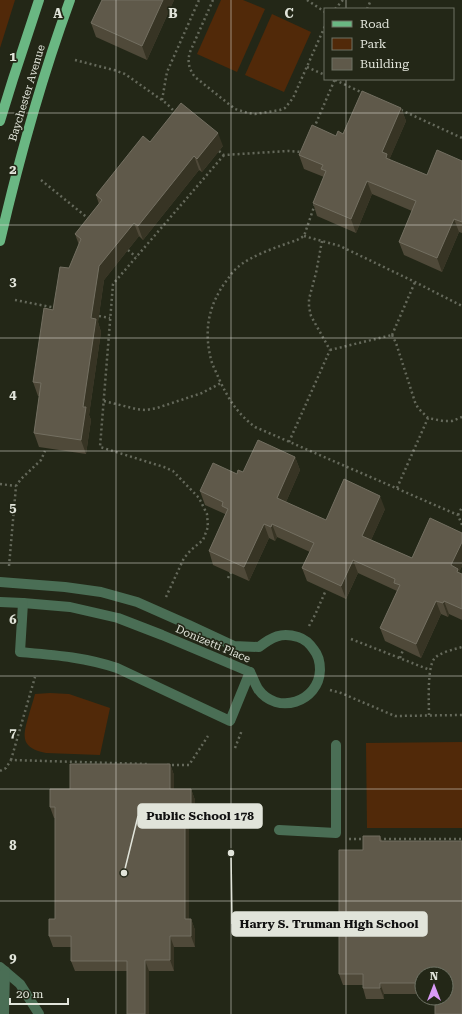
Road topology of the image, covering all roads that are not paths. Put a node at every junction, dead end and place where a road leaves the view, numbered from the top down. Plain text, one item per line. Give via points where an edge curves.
1 (39, 0) edge
2 (70, 0) edge
3 (0, 121) edge
4 (0, 241) edge
5 (0, 582) edge
6 (0, 602) edge
7 (23, 603) junction
8 (250, 672) junction
9 (336, 745) dead end
10 (279, 830) dead end
11 (2, 969) edge
12 (4, 1014) edge
13 (39, 1014) edge

1 - 3 main road, Baychester Avenue
2 - 4 main road, Baychester Avenue via 34,107
5 - 8 street, Donizetti Place via 101,592 137,602 234,646 259,647 268,640 290,635 310,644 317,654 320,665 316,687 309,695 288,704 266,698 258,690
6 - 7 street, Donizetti Place
7 - 8 street, Donizetti Place via 70,608 118,618
7 - 8 street via 20,652 71,656 100,662 230,721
9 - 10 street via 336,833
11 - 12 street
11 - 13 street via 20,984

